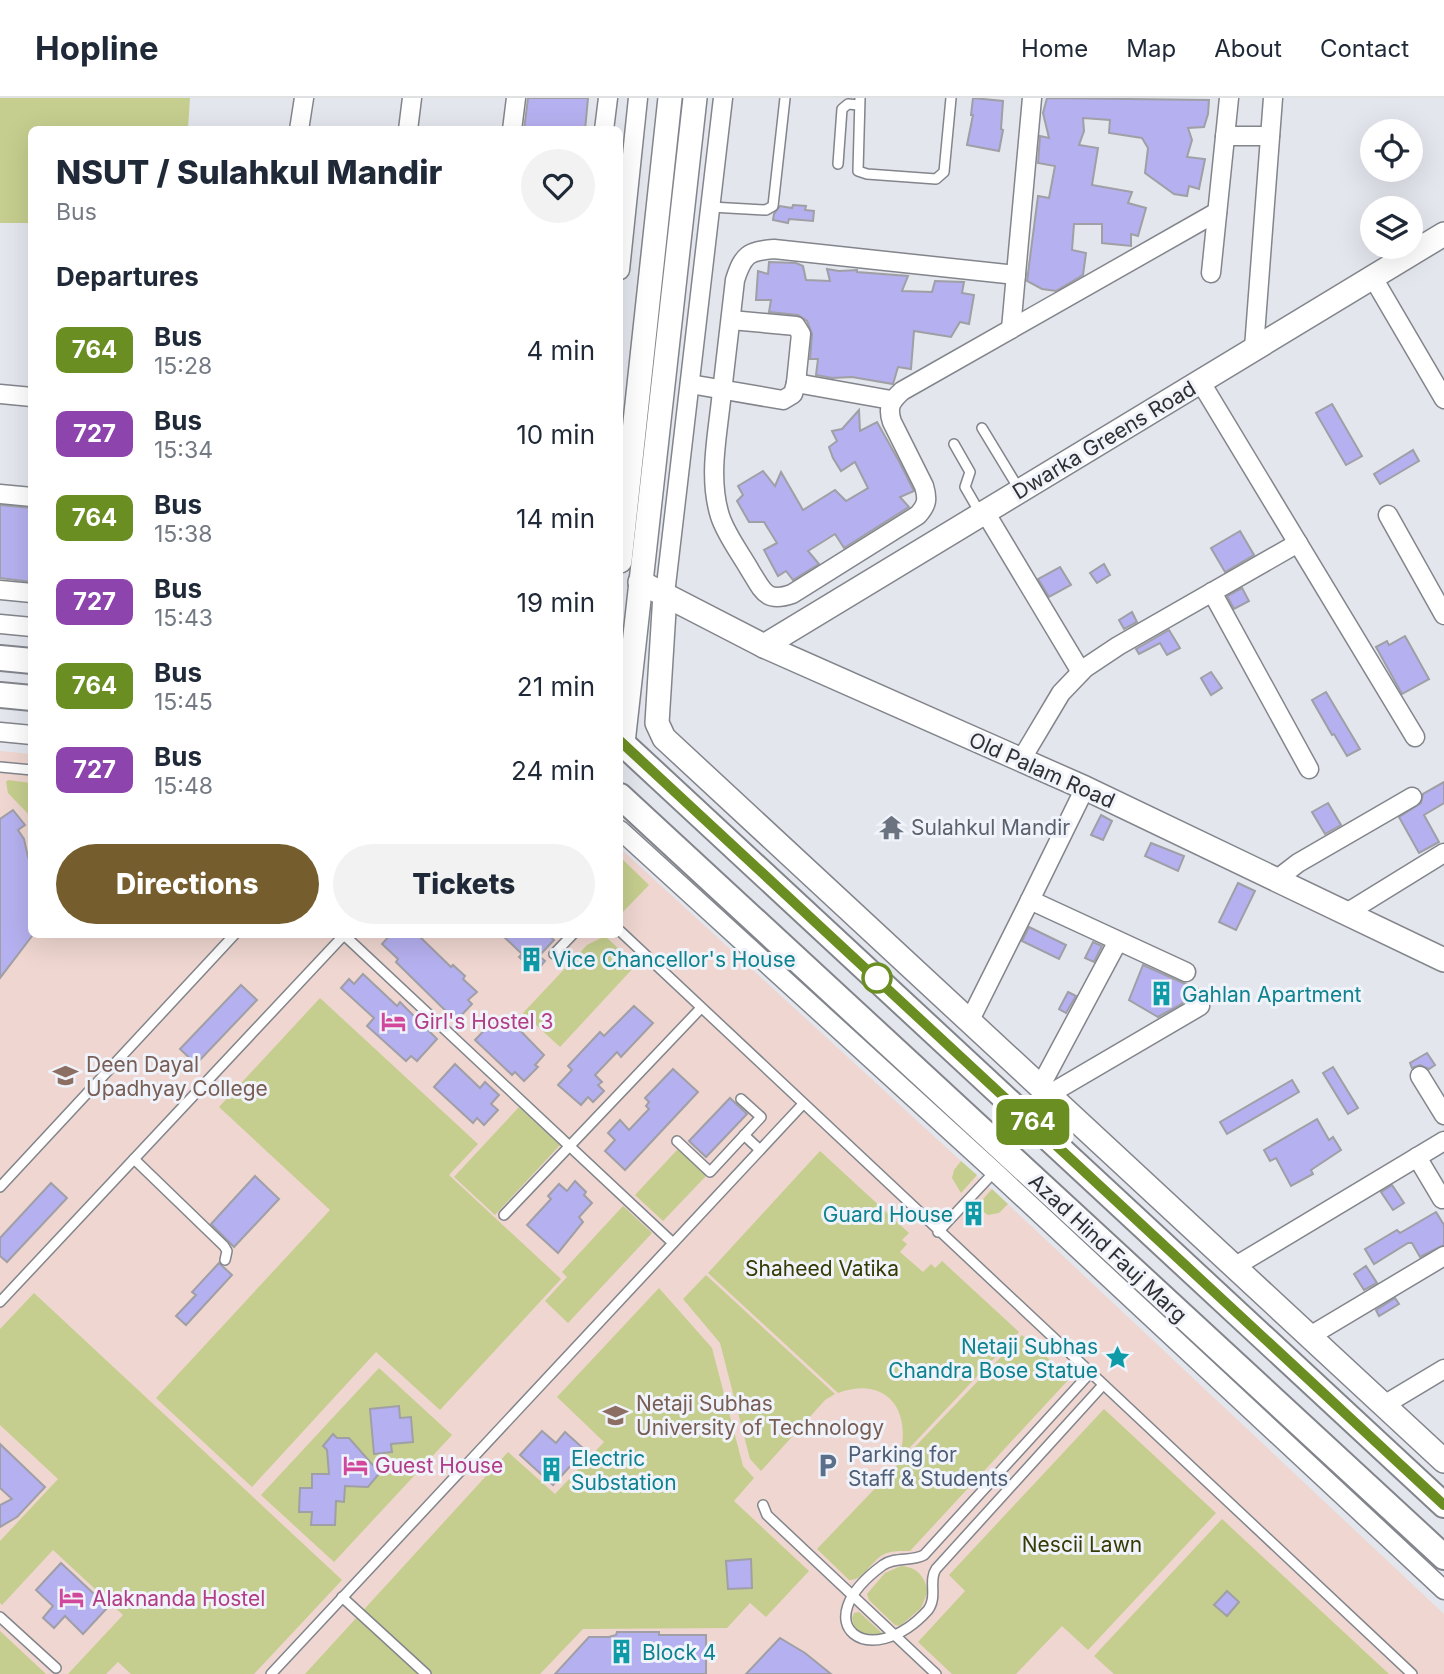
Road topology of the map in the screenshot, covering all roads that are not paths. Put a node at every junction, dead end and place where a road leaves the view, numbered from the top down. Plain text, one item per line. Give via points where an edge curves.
1 (304, 98) edge
2 (412, 98) edge
3 (516, 98) edge
4 (608, 98) edge
5 (638, 98) edge
6 (670, 98) edge
7 (695, 98) edge
8 (723, 98) edge
9 (785, 98) edge
10 (951, 98) edge
11 (1032, 98) edge
12 (1229, 98) edge
13 (1273, 98) edge
14 (860, 102) edge
15 (300, 126) edge
16 (408, 126) edge
17 (512, 126) edge
18 (604, 126) edge
19 (1270, 135) junction
20 (1225, 136) junction
21 (838, 164) dead end
22 (711, 206) junction
23 (1217, 212) junction
24 (1444, 234) edge
25 (623, 241) edge
26 (1211, 273) dead end
27 (1016, 275) junction
28 (1372, 276) junction
29 (731, 320) junction
30 (1011, 329) junction
31 (1254, 348) junction
32 (1200, 381) junction
33 (796, 383) junction
34 (690, 384) junction
35 (722, 389) junction
36 (0, 394) edge
37 (28, 397) edge
38 (1444, 399) edge
39 (891, 400) junction
40 (982, 428) dead end
41 (954, 444) dead end
42 (1020, 491) junction
43 (0, 494) edge
44 (28, 497) edge
45 (983, 513) junction
46 (1388, 515) dead end
47 (623, 533) edge
48 (1298, 543) junction
49 (640, 582) junction
50 (0, 590) edge
51 (1212, 592) junction
52 (28, 593) edge
53 (665, 594) junction
54 (1444, 615) edge
55 (0, 624) edge
56 (28, 627) edge
57 (764, 646) junction
58 (0, 658) edge
59 (28, 661) edge
60 (1081, 672) junction
61 (0, 695) edge
62 (28, 698) edge
63 (623, 727) edge
64 (0, 732) edge
65 (28, 735) edge
66 (1415, 737) dead end
67 (623, 746) edge
68 (1021, 760) junction
69 (0, 767) edge
70 (1310, 769) dead end
71 (28, 770) edge
72 (1085, 788) junction
73 (1412, 797) dead end
74 (623, 799) edge
75 (623, 833) edge
76 (1444, 853) edge
77 (1276, 880) junction
78 (1030, 900) junction
79 (1345, 914) junction
80 (623, 934) edge
81 (231, 938) edge
82 (341, 938) edge
83 (347, 938) edge
84 (569, 938) edge
85 (1118, 941) junction
86 (554, 954) dead end
87 (1444, 960) edge
88 (1186, 972) dead end
89 (1200, 1006) dead end
90 (701, 1008) junction
91 (969, 1022) junction
92 (1420, 1076) dead end
93 (1044, 1091) junction
94 (741, 1099) dead end
95 (803, 1104) junction
96 (1444, 1115) edge
97 (744, 1135) junction
98 (677, 1141) dead end
99 (1444, 1141) edge
100 (570, 1146) junction
101 (760, 1150) junction
102 (1417, 1157) junction
103 (134, 1159) junction
104 (1001, 1163) junction
105 (0, 1186) edge
106 (1442, 1199) edge
107 (504, 1215) dead end
108 (939, 1232) junction
109 (673, 1243) junction
110 (1444, 1256) edge
111 (225, 1260) dead end
112 (1234, 1267) junction
113 (0, 1302) edge
114 (1310, 1336) junction
115 (1444, 1369) edge
116 (1090, 1373) junction
117 (1103, 1385) junction
118 (1384, 1405) junction
119 (1444, 1461) edge
120 (1444, 1504) edge
121 (763, 1506) dead end
122 (1444, 1557) edge
123 (1444, 1590) edge
124 (854, 1596) junction
125 (342, 1597) junction
126 (0, 1617) edge
127 (900, 1640) junction
128 (885, 1649) dead end
129 (868, 1650) dead end
130 (56, 1668) dead end
131 (271, 1674) edge
132 (426, 1674) edge
133 (936, 1674) edge
134 (1412, 1674) edge

1 - 15 street
2 - 16 street
3 - 17 street
4 - 18 street
5 - 25 street
6 - 47 street
7 - 49 street
8 - 22 street
9 - 22 lane via 773,206 766,210
10 - 14 lane via 944,172 936,178 858,171
11 - 27 street
12 - 20 street
13 - 19 street
14 - 21 lane via 842,109
19 - 20 street
19 - 31 street
20 - 23 street
22 - 34 street
23 - 26 street
23 - 30 street
24 - 28 street, Dwarka Greens Road
27 - 29 street via 774,249 756,251 739,266
27 - 30 street
28 - 31 street, Dwarka Greens Road
28 - 38 street
29 - 33 street via 796,326 801,334
29 - 35 street
30 - 39 street
31 - 32 street, Dwarka Greens Road
32 - 42 street, Dwarka Greens Road
32 - 48 street
33 - 35 street via 793,394 783,400
33 - 39 street
34 - 35 street
34 - 53 street
35 - 39 street via 714,491 720,517 763,591 780,598 926,507 925,486 892,422
36 - 37 street
40 - 42 lane
41 - 45 lane via 970,472 964,485
42 - 45 street, Dwarka Greens Road
43 - 44 street
45 - 57 street, Dwarka Greens Road
45 - 60 street
46 - 54 street
48 - 51 street
48 - 66 street
49 - 53 street, Old Palam Road
49 - 63 street
50 - 52 street
51 - 60 street
51 - 70 street
53 - 57 street, Old Palam Road
53 - 91 street via 657,718 664,738
55 - 56 street
57 - 68 street, Old Palam Road
58 - 59 main road
60 - 68 street via 1061,693
61 - 62 main road
64 - 65 street
67 - 120 main road, Azad Hind Fauj Marg
68 - 72 street, Old Palam Road
69 - 71 lane
72 - 77 street, Old Palam Road
72 - 78 street
73 - 77 street
74 - 104 main road, Azad Hind Fauj Marg
75 - 104 street
76 - 79 street
77 - 79 street, Old Palam Road
78 - 85 street
78 - 91 street
79 - 87 street, Old Palam Road
80 - 90 lane
81 - 105 lane
82 - 103 lane
83 - 100 lane
84 - 86 lane
85 - 88 street
85 - 93 street
89 - 93 street
90 - 95 lane
90 - 100 lane
91 - 93 street
92 - 96 street
93 - 112 street
94 - 97 lane via 761,1117
95 - 101 lane
95 - 108 lane
97 - 98 lane via 710,1172
97 - 101 lane
99 - 102 street
100 - 107 lane
100 - 109 lane
101 - 109 lane
102 - 106 street
102 - 112 street
103 - 111 lane via 224,1246
103 - 113 lane
104 - 108 lane
104 - 122 main road, Azad Hind Fauj Marg
104 - 123 street
108 - 116 lane
109 - 125 lane
110 - 114 street
112 - 114 street
114 - 118 street
115 - 118 street
116 - 117 lane
116 - 124 lane via 924,1555 883,1565
117 - 127 lane via 936,1569 932,1603
117 - 134 lane
118 - 119 street
121 - 124 lane via 767,1515
124 - 127 lane
124 - 129 lane via 845,1611 845,1626 854,1642
125 - 131 lane
125 - 132 lane
126 - 130 lane
127 - 128 lane
127 - 133 lane

